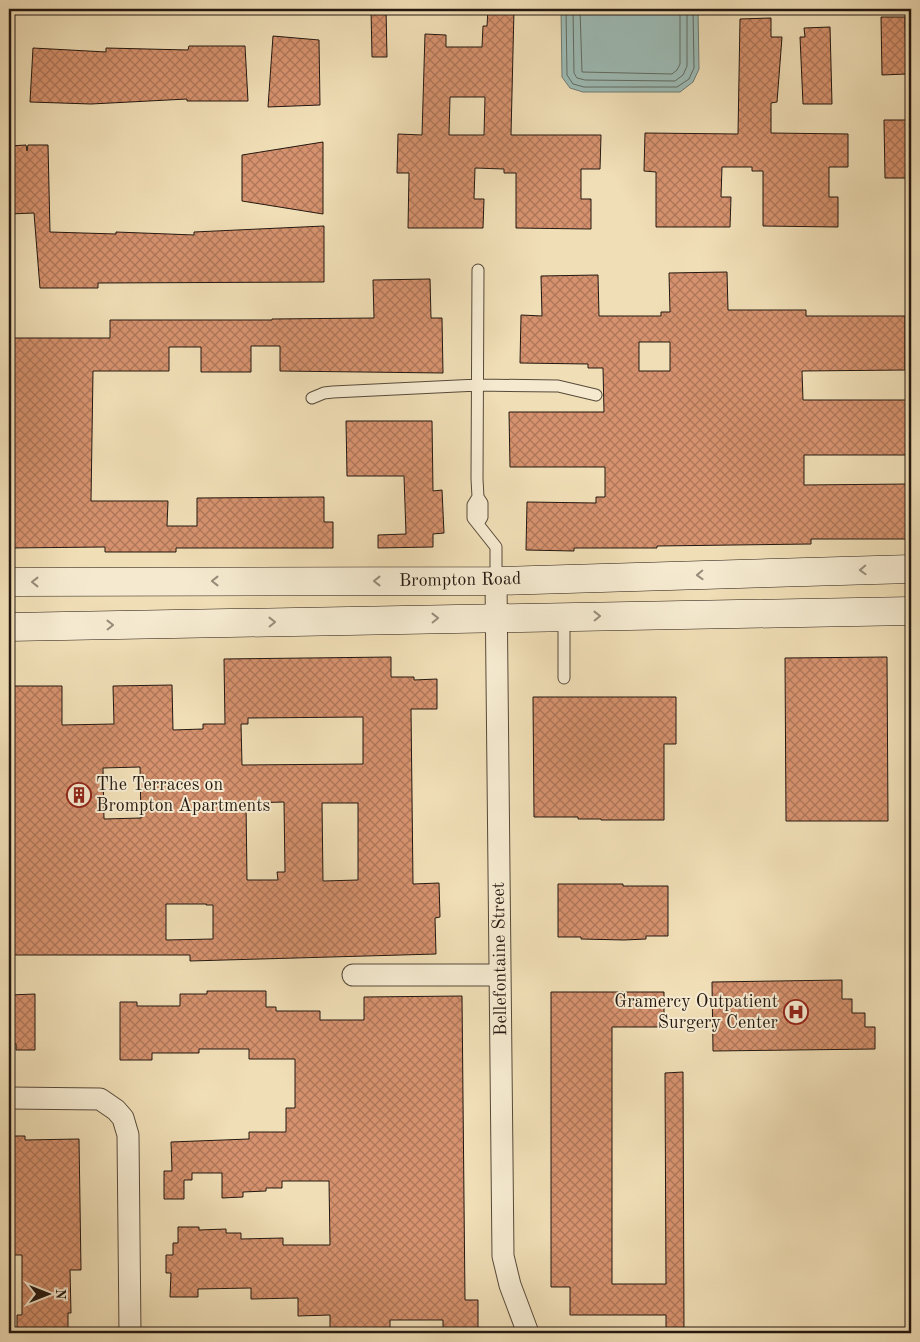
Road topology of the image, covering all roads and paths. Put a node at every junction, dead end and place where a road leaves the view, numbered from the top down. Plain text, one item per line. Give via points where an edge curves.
1 (478, 270) dead end
2 (478, 385) junction
3 (596, 395) dead end
4 (312, 398) dead end
5 (911, 569) edge
6 (496, 581) junction
7 (9, 582) edge
8 (72, 582) junction
9 (911, 611) edge
10 (564, 616) junction
11 (496, 617) junction
12 (74, 625) junction
13 (9, 627) edge
14 (564, 678) dead end
15 (353, 974) dead end
16 (500, 974) junction
17 (9, 1098) edge
18 (130, 1333) edge
19 (528, 1333) edge

1 - 2 lane
2 - 3 lane via 558,386
2 - 4 lane via 333,392
2 - 6 lane via 478,497 482,503 482,517 478,524 496,547
5 -> 6 street, Brompton Road
6 -> 8 street, Brompton Road
6 - 11 street, Bellefontaine Street
8 -> 7 street, Brompton Road
8 - 12 street
10 -> 9 street
10 - 11 street
10 - 14 lane
12 -> 11 street
11 - 16 street, Bellefontaine Street
12 - 13 street
15 - 16 street
16 - 19 street, Bellefontaine Street via 503,1256
17 - 18 street via 100,1099 123,1118 128,1135

